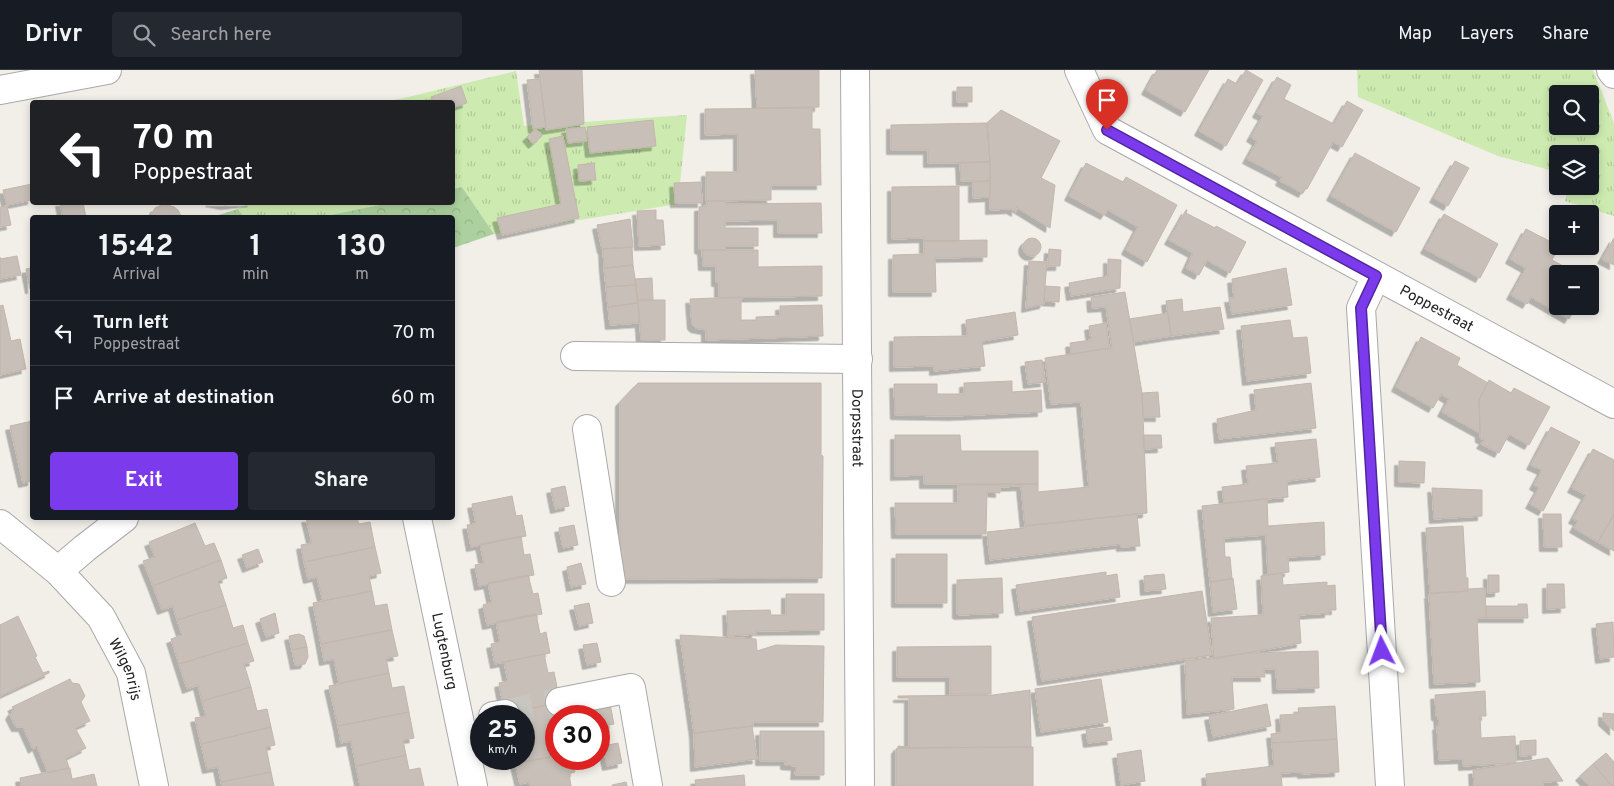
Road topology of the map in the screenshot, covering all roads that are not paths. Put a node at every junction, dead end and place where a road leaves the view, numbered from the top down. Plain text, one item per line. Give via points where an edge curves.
1 (107, 70) edge
2 (855, 70) edge
3 (1079, 70) edge
4 (1611, 70) edge
5 (1614, 74) edge
6 (0, 90) edge
7 (1376, 276) junction
8 (575, 356) dead end
9 (858, 359) junction
10 (1614, 404) edge
11 (587, 430) dead end
12 (121, 520) edge
13 (418, 520) edge
14 (0, 524) edge
15 (58, 571) junction
16 (611, 582) dead end
17 (560, 702) tunnel mouth
18 (481, 705) edge
19 (476, 770) edge
20 (154, 786) edge
21 (473, 786) edge
22 (648, 786) edge
23 (860, 786) edge
24 (1390, 786) edge

1 - 6 street
2 - 9 street, Dorpsstraat
3 - 7 street, Poppestraat via 1107,130
4 - 5 street
7 - 10 street, Poppestraat
7 - 24 street via 1361,308
8 - 9 street
9 - 23 street, Dorpsstraat
11 - 16 street
12 - 15 street
13 - 18 street, Lugtenburg
14 - 15 street, Wilgenrijs
15 - 20 street, Wilgenrijs via 101,617 131,673
17 - 22 street via 631,688
19 - 21 street, Lugtenburg

